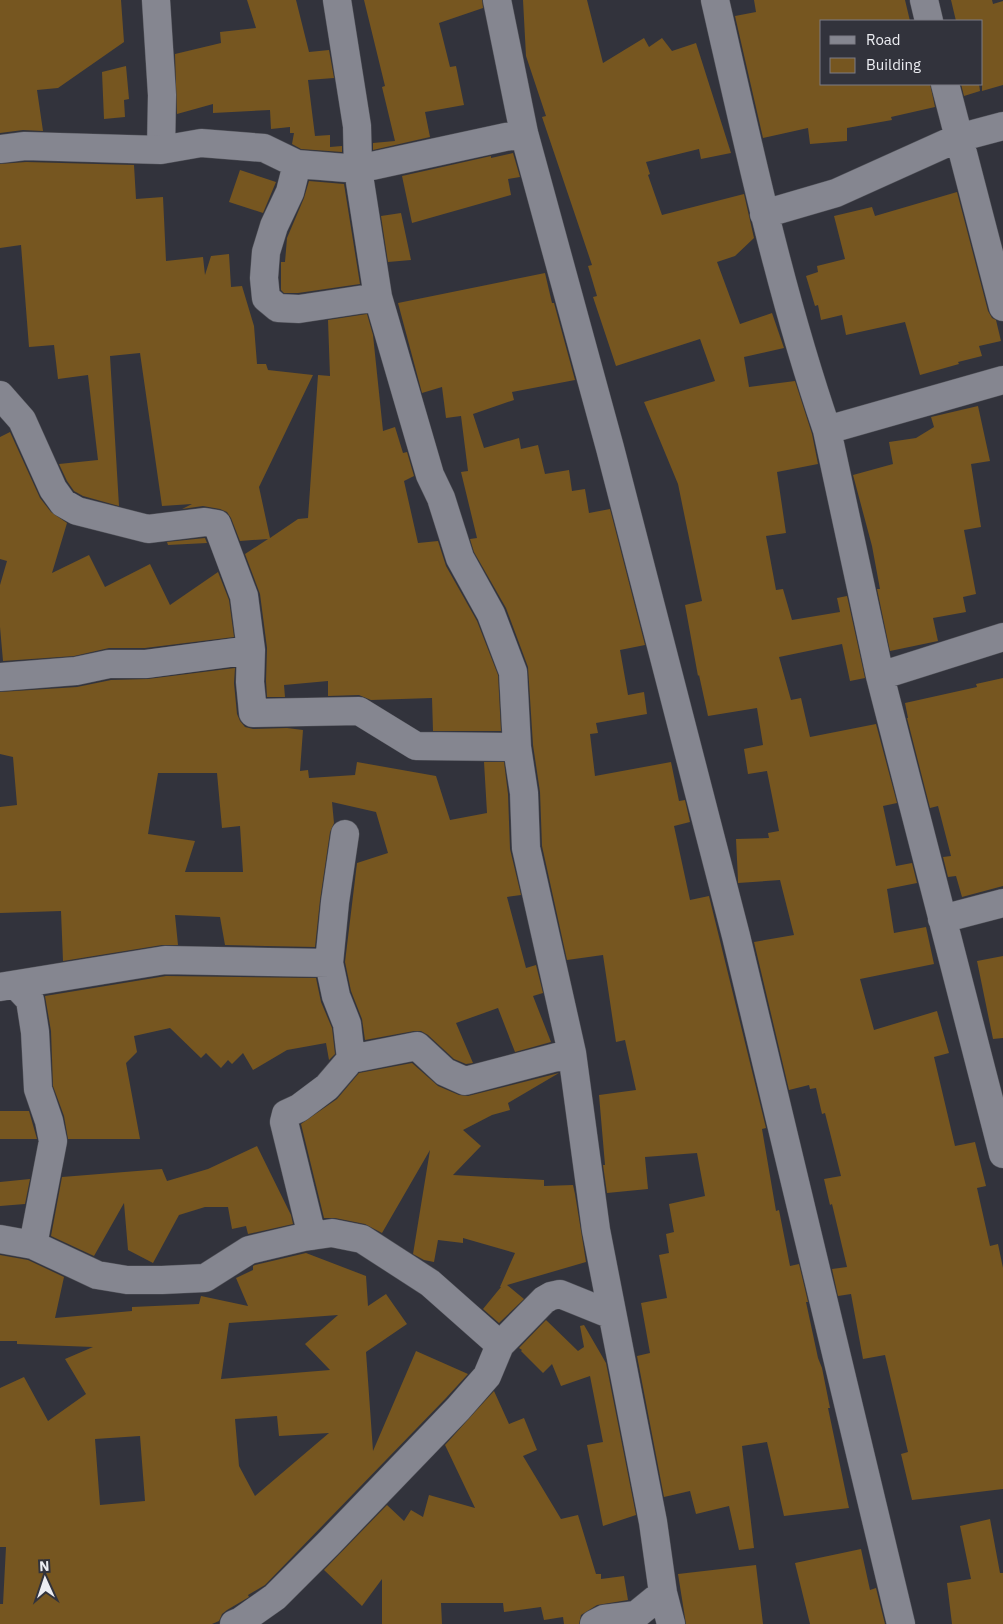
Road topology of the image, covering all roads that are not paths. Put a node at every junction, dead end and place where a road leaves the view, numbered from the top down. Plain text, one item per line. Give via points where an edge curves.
1 (156, 0) edge
2 (337, 0) edge
3 (497, 0) edge
4 (715, 0) edge
5 (924, 0) edge
6 (929, 20) edge
7 (945, 85) edge
8 (1003, 126) edge
9 (524, 132) junction
10 (958, 138) junction
11 (0, 149) edge
12 (161, 150) junction
13 (298, 164) junction
14 (358, 170) junction
15 (764, 214) junction
16 (378, 297) junction
17 (1003, 307) edge
18 (1003, 380) edge
19 (0, 395) edge
20 (827, 430) junction
21 (1003, 637) edge
22 (251, 650) junction
23 (880, 676) junction
24 (0, 677) edge
25 (517, 748) junction
26 (345, 834) dead end
27 (1003, 903) edge
28 (942, 919) junction
29 (329, 963) junction
30 (8, 986) edge
31 (572, 1053) junction
32 (351, 1059) junction
33 (1003, 1154) edge
34 (312, 1236) junction
35 (0, 1240) edge
36 (33, 1245) junction
37 (612, 1315) junction
38 (500, 1345) junction
39 (663, 1594) junction
40 (234, 1624) edge
41 (594, 1624) edge
42 (671, 1624) edge
43 (901, 1624) edge

1 - 12 street via 162,95
2 - 14 street via 357,126
3 - 9 street
4 - 15 street
5 - 6 street
7 - 10 street
8 - 10 street
9 - 14 street
9 - 43 street via 734,927
10 - 15 street via 836,193
10 - 17 street
11 - 12 street via 25,146
12 - 13 street via 201,144 264,148
13 - 14 street
13 - 16 street via 266,252 266,298 278,308 299,309
14 - 16 street
15 - 20 street
16 - 25 street via 430,474 460,558 491,614 513,672
18 - 20 street
19 - 22 street via 22,420 52,489 63,504 77,511 148,528 205,522 217,524 244,596
20 - 23 street
21 - 23 street
22 - 24 street via 146,664 109,664 76,671
22 - 25 street via 253,713 359,711 416,746
23 - 28 street
25 - 31 street via 524,793 526,848
26 - 29 street
27 - 28 street
28 - 33 street
29 - 30 street via 165,960
29 - 32 street via 336,996 347,1024
30 - 36 street via 30,1000 36,1032 38,1089 53,1141
31 - 32 street via 465,1081 445,1072 417,1046
31 - 37 street via 596,1230
32 - 34 street via 327,1087 286,1114 284,1122
34 - 36 street via 250,1250 205,1278 162,1280 127,1280 97,1275
34 - 38 street via 332,1233 362,1238 430,1284
35 - 36 street
37 - 38 street via 560,1294 551,1296
37 - 39 street via 653,1522
38 - 40 street via 487,1376 452,1416 275,1597
39 - 41 street via 636,1615 604,1619
39 - 42 street

